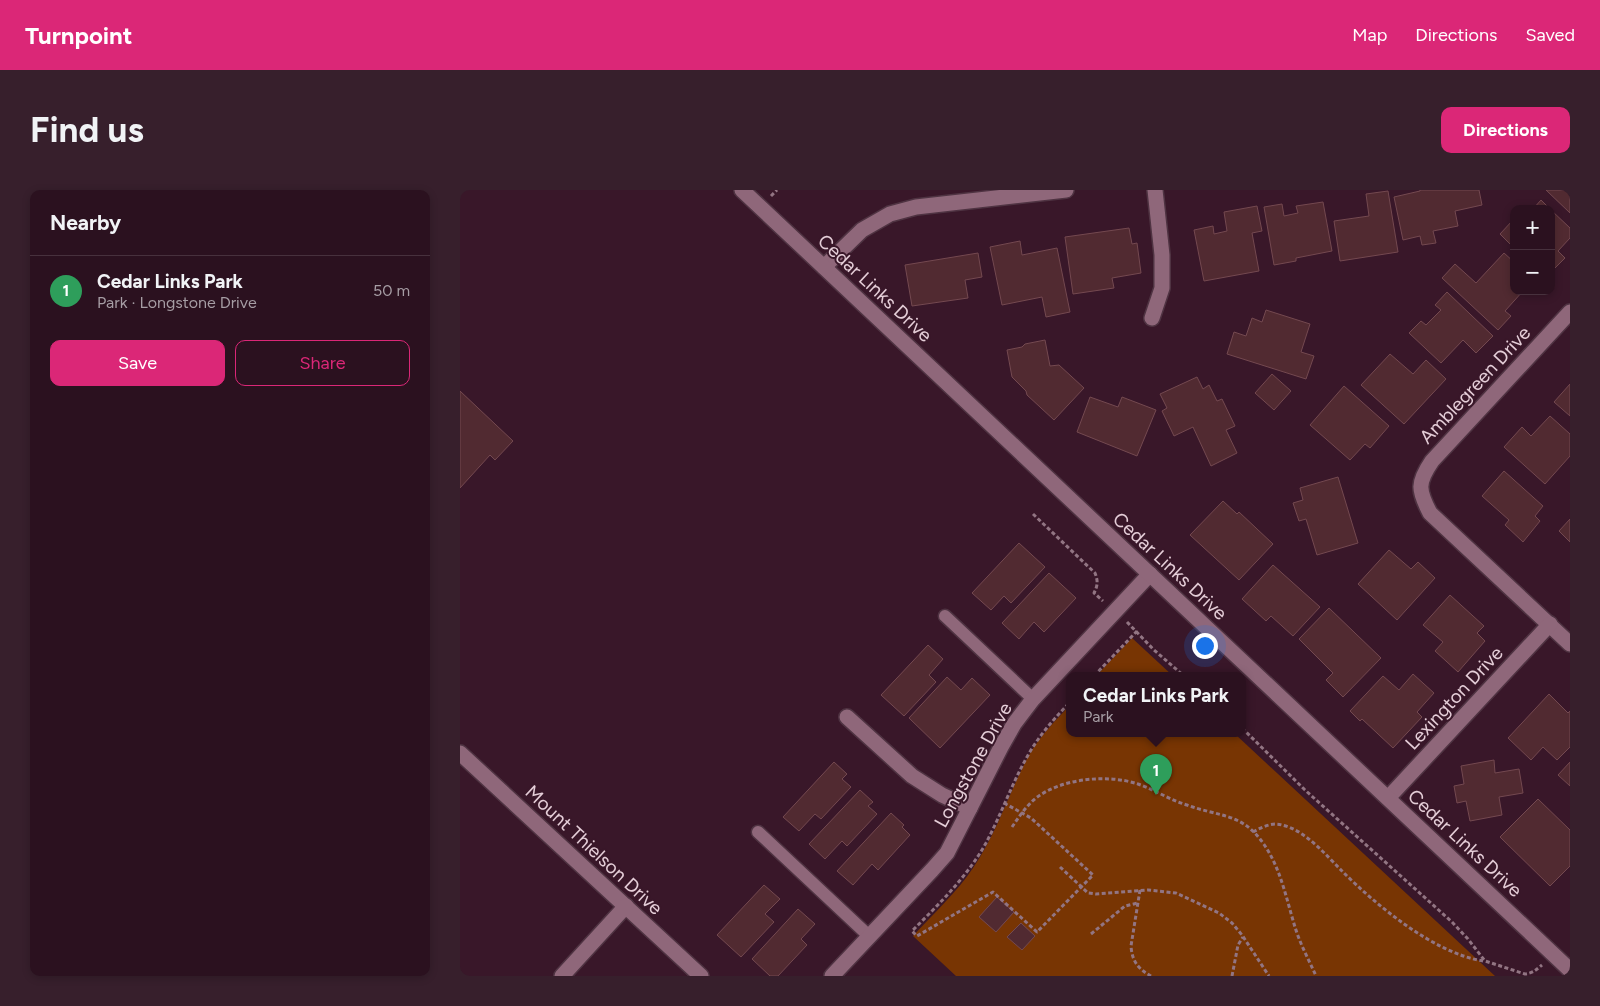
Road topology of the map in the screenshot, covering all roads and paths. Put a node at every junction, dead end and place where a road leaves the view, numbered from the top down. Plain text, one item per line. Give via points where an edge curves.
1 (742, 190) edge
2 (1066, 190) edge
3 (1155, 190) edge
4 (824, 267) junction
5 (1570, 312) edge
6 (1152, 318) dead end
7 (1150, 574) junction
8 (945, 616) dead end
9 (1550, 624) junction
10 (1136, 632) dead end
11 (1570, 644) edge
12 (1098, 672) edge
13 (1033, 700) junction
14 (1066, 706) edge
15 (847, 717) dead end
16 (1246, 732) edge
17 (460, 753) edge
18 (1388, 798) junction
19 (1004, 803) junction
20 (970, 808) junction
21 (1022, 812) junction
22 (1012, 827) dead end
23 (758, 832) dead end
24 (1253, 832) junction
25 (1060, 867) dead end
26 (1081, 887) junction
27 (1140, 890) junction
28 (1138, 903) junction
29 (626, 906) junction
30 (1091, 934) dead end
31 (869, 936) junction
32 (1243, 937) junction
33 (1552, 954) junction
34 (1485, 961) junction
35 (1570, 970) edge
36 (562, 976) edge
37 (701, 976) edge
38 (832, 976) edge
39 (1151, 976) edge
40 (1232, 976) edge
41 (1269, 976) edge
42 (1316, 976) edge

1 - 4 street, Cedar Links Drive
2 - 4 street via 916,207 890,214 862,230
3 - 6 street via 1162,288
4 - 7 street, Cedar Links Drive
5 - 9 street, Amblegreen Drive via 1432,461 1422,475 1420,490 1430,513
7 - 13 street, Longstone Drive
7 - 18 street, Cedar Links Drive
8 - 13 lane
9 - 11 street
9 - 18 street, Lexington Drive
10 - 12 path
13 - 20 street, Longstone Drive via 1000,747
14 - 19 path via 1031,750
15 - 20 street via 912,776
16 - 34 path via 1304,790 1452,922
17 - 29 street, Mount Thielson Drive
18 - 33 street, Cedar Links Drive
19 - 21 path
19 - 26 path via 986,844 968,871 912,931 917,936 993,892 1037,932
20 - 31 street, Longstone Drive via 947,853
21 - 22 path
21 - 24 path via 1050,790 1083,780 1108,778 1140,784 1187,806 1232,817
21 - 26 path via 1093,874
23 - 31 lane
24 - 34 path via 1281,824 1298,832 1397,919 1429,940 1459,954
24 - 42 path via 1261,840 1278,873 1295,929
25 - 26 path
26 - 27 path via 1096,894
27 - 28 path
27 - 32 path via 1176,893 1219,913
28 - 30 path via 1124,906
28 - 39 path via 1132,954 1140,969
29 - 36 street
29 - 37 street, Mount Thielson Drive
31 - 38 street, Longstone Drive
32 - 40 path via 1238,945
32 - 41 path
33 - 34 path via 1531,974
33 - 35 street, Cedar Links Drive

